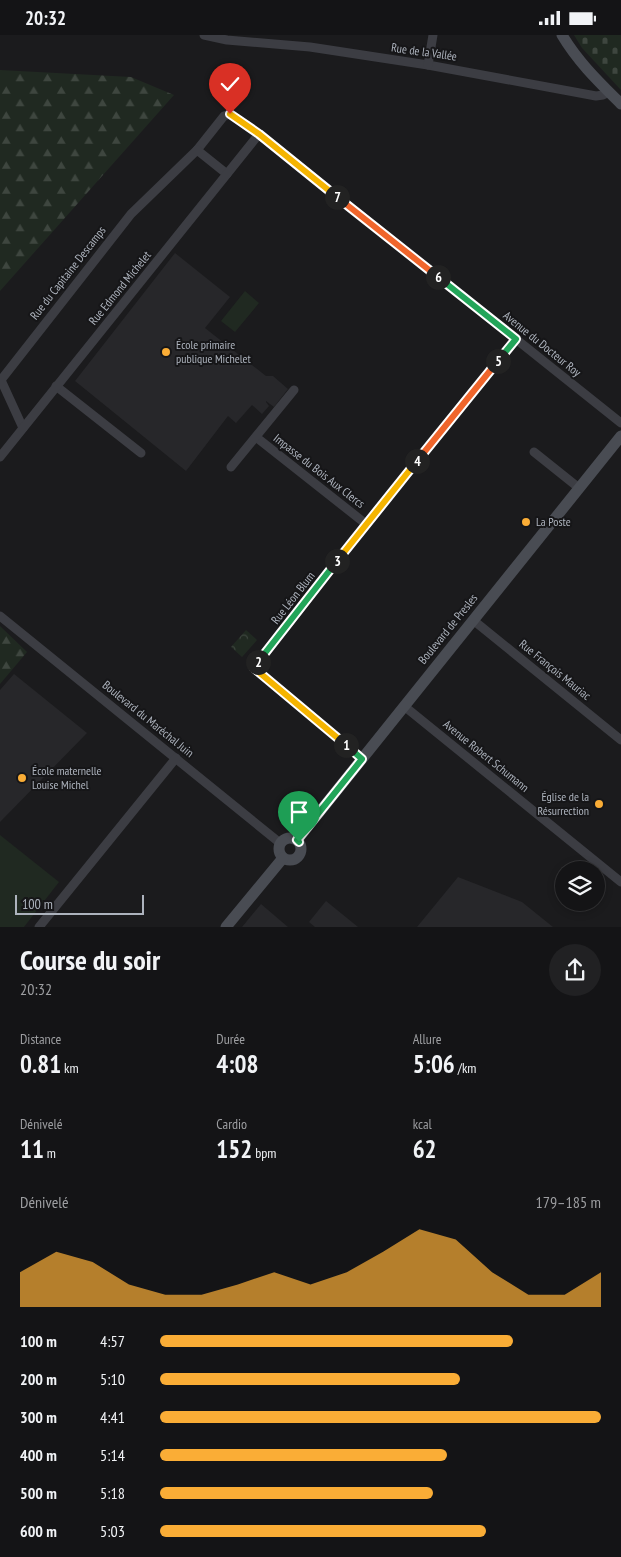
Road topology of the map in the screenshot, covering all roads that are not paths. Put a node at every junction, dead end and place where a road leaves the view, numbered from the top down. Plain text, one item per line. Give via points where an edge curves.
1 (204, 35) edge
2 (433, 35) edge
3 (562, 35) edge
4 (215, 36) edge
5 (428, 65) junction
6 (609, 92) junction
7 (621, 104) edge
8 (259, 134) junction
9 (197, 149) junction
10 (228, 174) junction
11 (516, 339) junction
12 (56, 386) junction
13 (294, 390) dead end
14 (621, 423) edge
15 (23, 428) junction
16 (621, 436) edge
17 (256, 437) junction
18 (534, 451) dead end
19 (141, 453) dead end
20 (0, 457) edge
21 (231, 467) dead end
22 (579, 488) junction
23 (366, 524) junction
24 (0, 615) edge
25 (473, 620) junction
26 (404, 706) junction
27 (621, 740) edge
28 (176, 758) junction
29 (362, 759) junction
30 (297, 840) junction
31 (280, 843) junction
32 (283, 858) junction
33 (621, 881) edge
34 (38, 927) edge
35 (226, 927) edge

1 - 4 street, Rue de la Vallée
2 - 5 street
3 - 6 street via 591,75
4 - 5 street, Rue de la Vallée
5 - 6 street, Rue de la Vallée via 596,96
6 - 7 street
8 - 9 street, Rue du Capitaine Descamps via 230,114 224,116
8 - 10 street, Rue Edmond Michelet
8 - 11 street, Avenue du Docteur Roy
9 - 10 street
9 - 15 street, Rue du Capitaine Descamps via 131,214 1,380
10 - 12 street, Rue Edmond Michelet
11 - 14 street, Avenue du Docteur Roy
11 - 23 street, Rue Léon Blum
12 - 15 street, Rue Edmond Michelet
12 - 19 street
13 - 17 street, Impasse du Bois Aux Clercs
15 - 20 street, Rue Edmond Michelet
16 - 22 street, Boulevard de Presles
17 - 21 street, Impasse du Bois Aux Clercs
17 - 23 street, Impasse du Bois Aux Clercs
18 - 22 street
22 - 25 street, Boulevard de Presles
23 - 29 street, Rue Léon Blum via 254,668
24 - 28 street, Boulevard du Maréchal Juin
25 - 26 street, Boulevard de Presles
25 - 27 street, Rue François Mauriac
26 - 29 street, Boulevard de Presles
26 - 33 street, Avenue Robert Schumann
28 - 31 street, Boulevard du Maréchal Juin
28 - 34 street
29 - 30 street, Boulevard de Presles
30 - 31 street via 286,838
30 - 32 street via 301,845 300,855 294,860
31 - 32 street via 278,849
32 - 35 street

